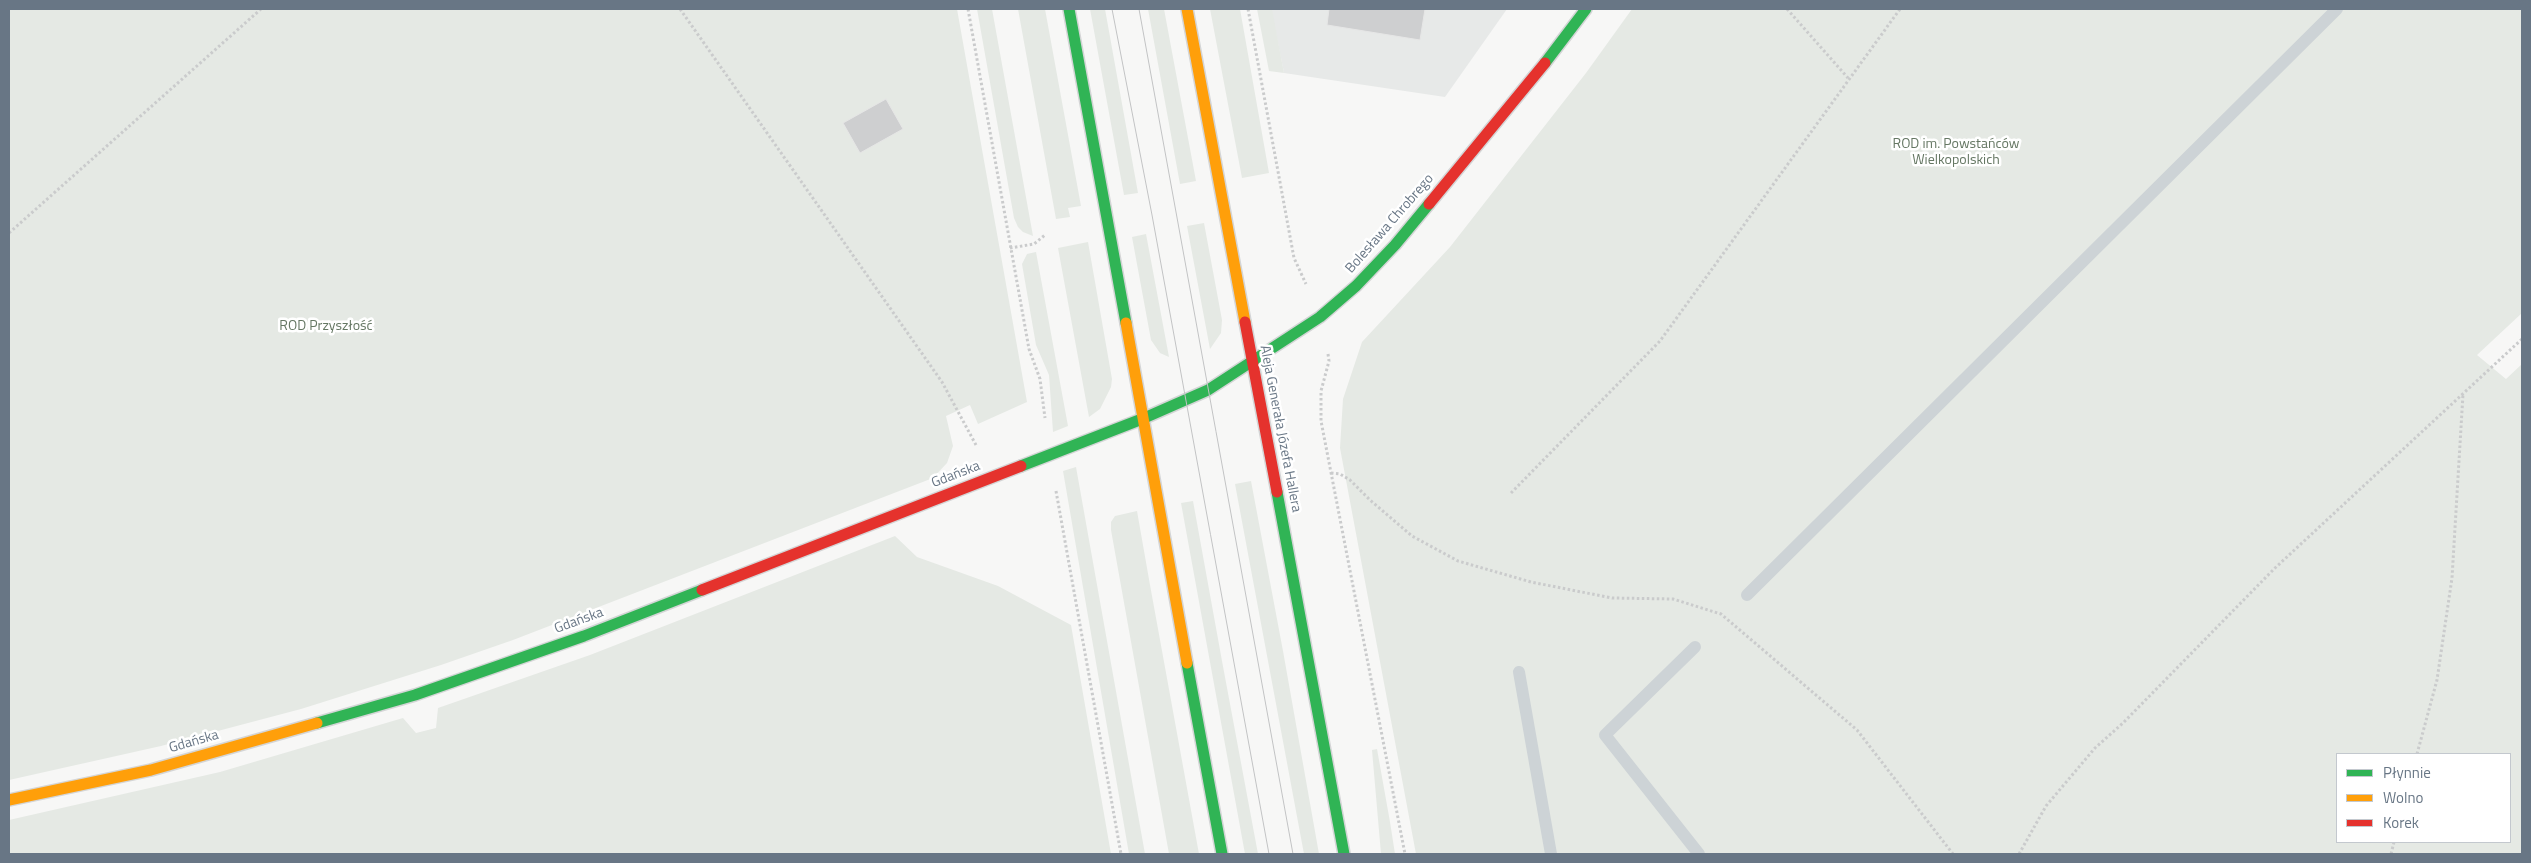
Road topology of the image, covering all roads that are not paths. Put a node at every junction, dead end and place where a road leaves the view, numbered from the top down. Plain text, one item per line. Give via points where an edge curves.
1 (1069, 9) edge
2 (1187, 9) edge
3 (1586, 9) edge
4 (1253, 362) junction
5 (1142, 419) junction
6 (9, 800) edge
7 (1222, 854) edge
8 (1344, 854) edge

1 - 5 street
2 - 4 street, Aleja Generała Józefa Hallera
3 - 4 street, Bolesława Chrobrego via 1553,54 1395,245 1356,286 1320,317
4 - 5 street, Bolesława Chrobrego via 1208,390
4 - 8 street, Aleja Generała Józefa Hallera
5 - 6 street, Gdańska via 584,636 415,695 151,770
5 - 7 street

